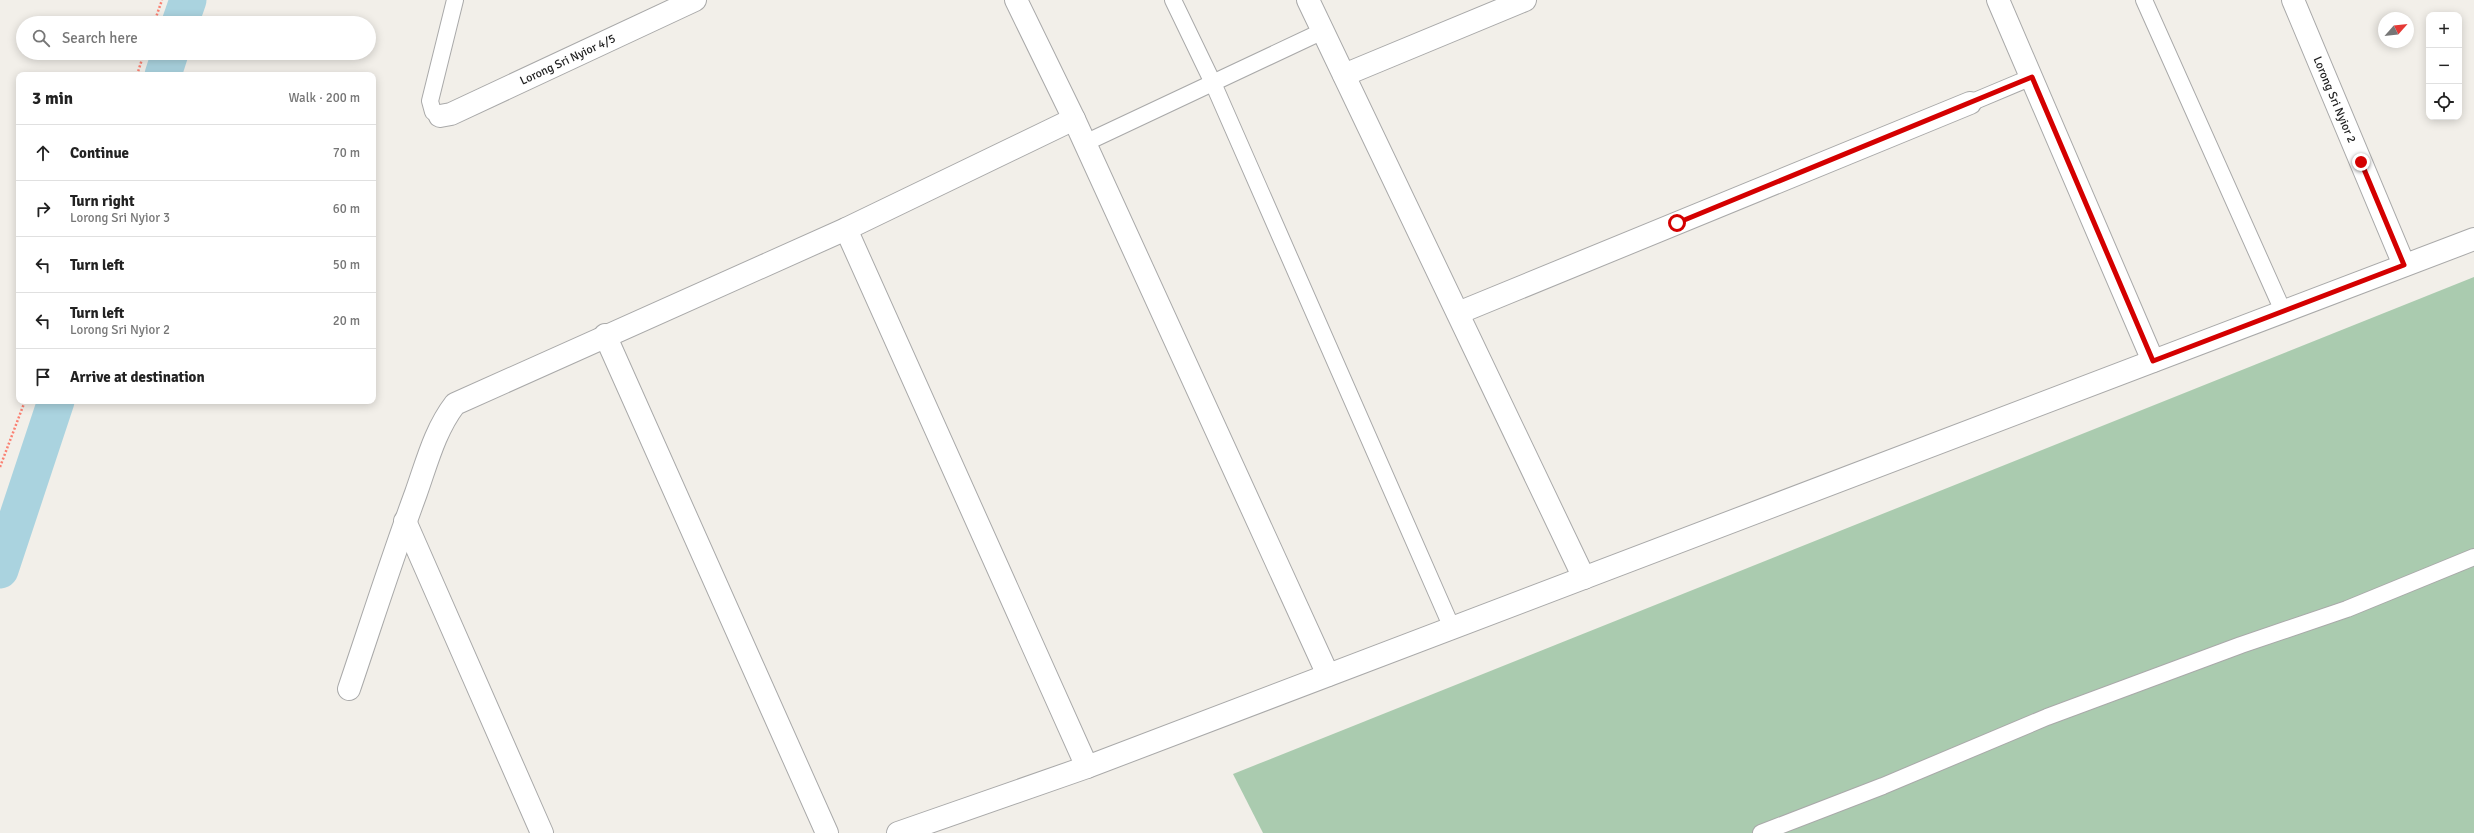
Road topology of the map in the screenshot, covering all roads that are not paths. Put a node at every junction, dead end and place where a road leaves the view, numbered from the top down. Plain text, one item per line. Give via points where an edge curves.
1 (455, 0) edge
2 (695, 0) edge
3 (1016, 0) edge
4 (1173, 0) edge
5 (1308, 0) edge
6 (1524, 0) edge
7 (1998, 0) edge
8 (2144, 0) edge
9 (2293, 0) edge
10 (1323, 31) junction
11 (1344, 75) junction
12 (2032, 77) junction
13 (1213, 83) junction
14 (1970, 103) joint
15 (440, 116) joint
16 (1074, 120) junction
17 (1085, 143) junction
18 (846, 229) junction
19 (2474, 239) edge
20 (2404, 265) junction
21 (1458, 312) junction
22 (2283, 312) junction
23 (605, 335) junction
24 (2153, 361) junction
25 (405, 521) junction
26 (2474, 557) edge
27 (1584, 578) junction
28 (1452, 628) junction
29 (1328, 675) junction
30 (349, 690) dead end
31 (1087, 767) junction
32 (542, 833) edge
33 (827, 833) edge
34 (898, 833) edge
35 (1761, 833) edge

1 - 15 lane via 430,101 432,112
2 - 15 street, Lorong Sri Nyior 4/5 via 451,114
3 - 16 street
4 - 13 lane
5 - 10 street
6 - 11 street
7 - 12 street
8 - 22 lane
9 - 20 street, Lorong Sri Nyior 2
10 - 11 street
10 - 13 lane
11 - 21 street
12 - 14 lane
12 - 24 street
13 - 17 lane
13 - 28 lane
14 - 21 street
16 - 17 street
16 - 18 street
17 - 29 street
18 - 23 street
18 - 31 street
19 - 20 street
20 - 22 street
21 - 27 street
22 - 24 street
23 - 25 street via 455,404 445,417 437,435
23 - 33 street
24 - 27 street
25 - 30 street
25 - 32 street
26 - 35 lane via 2347,609 2046,716 1883,786
27 - 28 street
28 - 29 street
29 - 31 street
31 - 34 street

